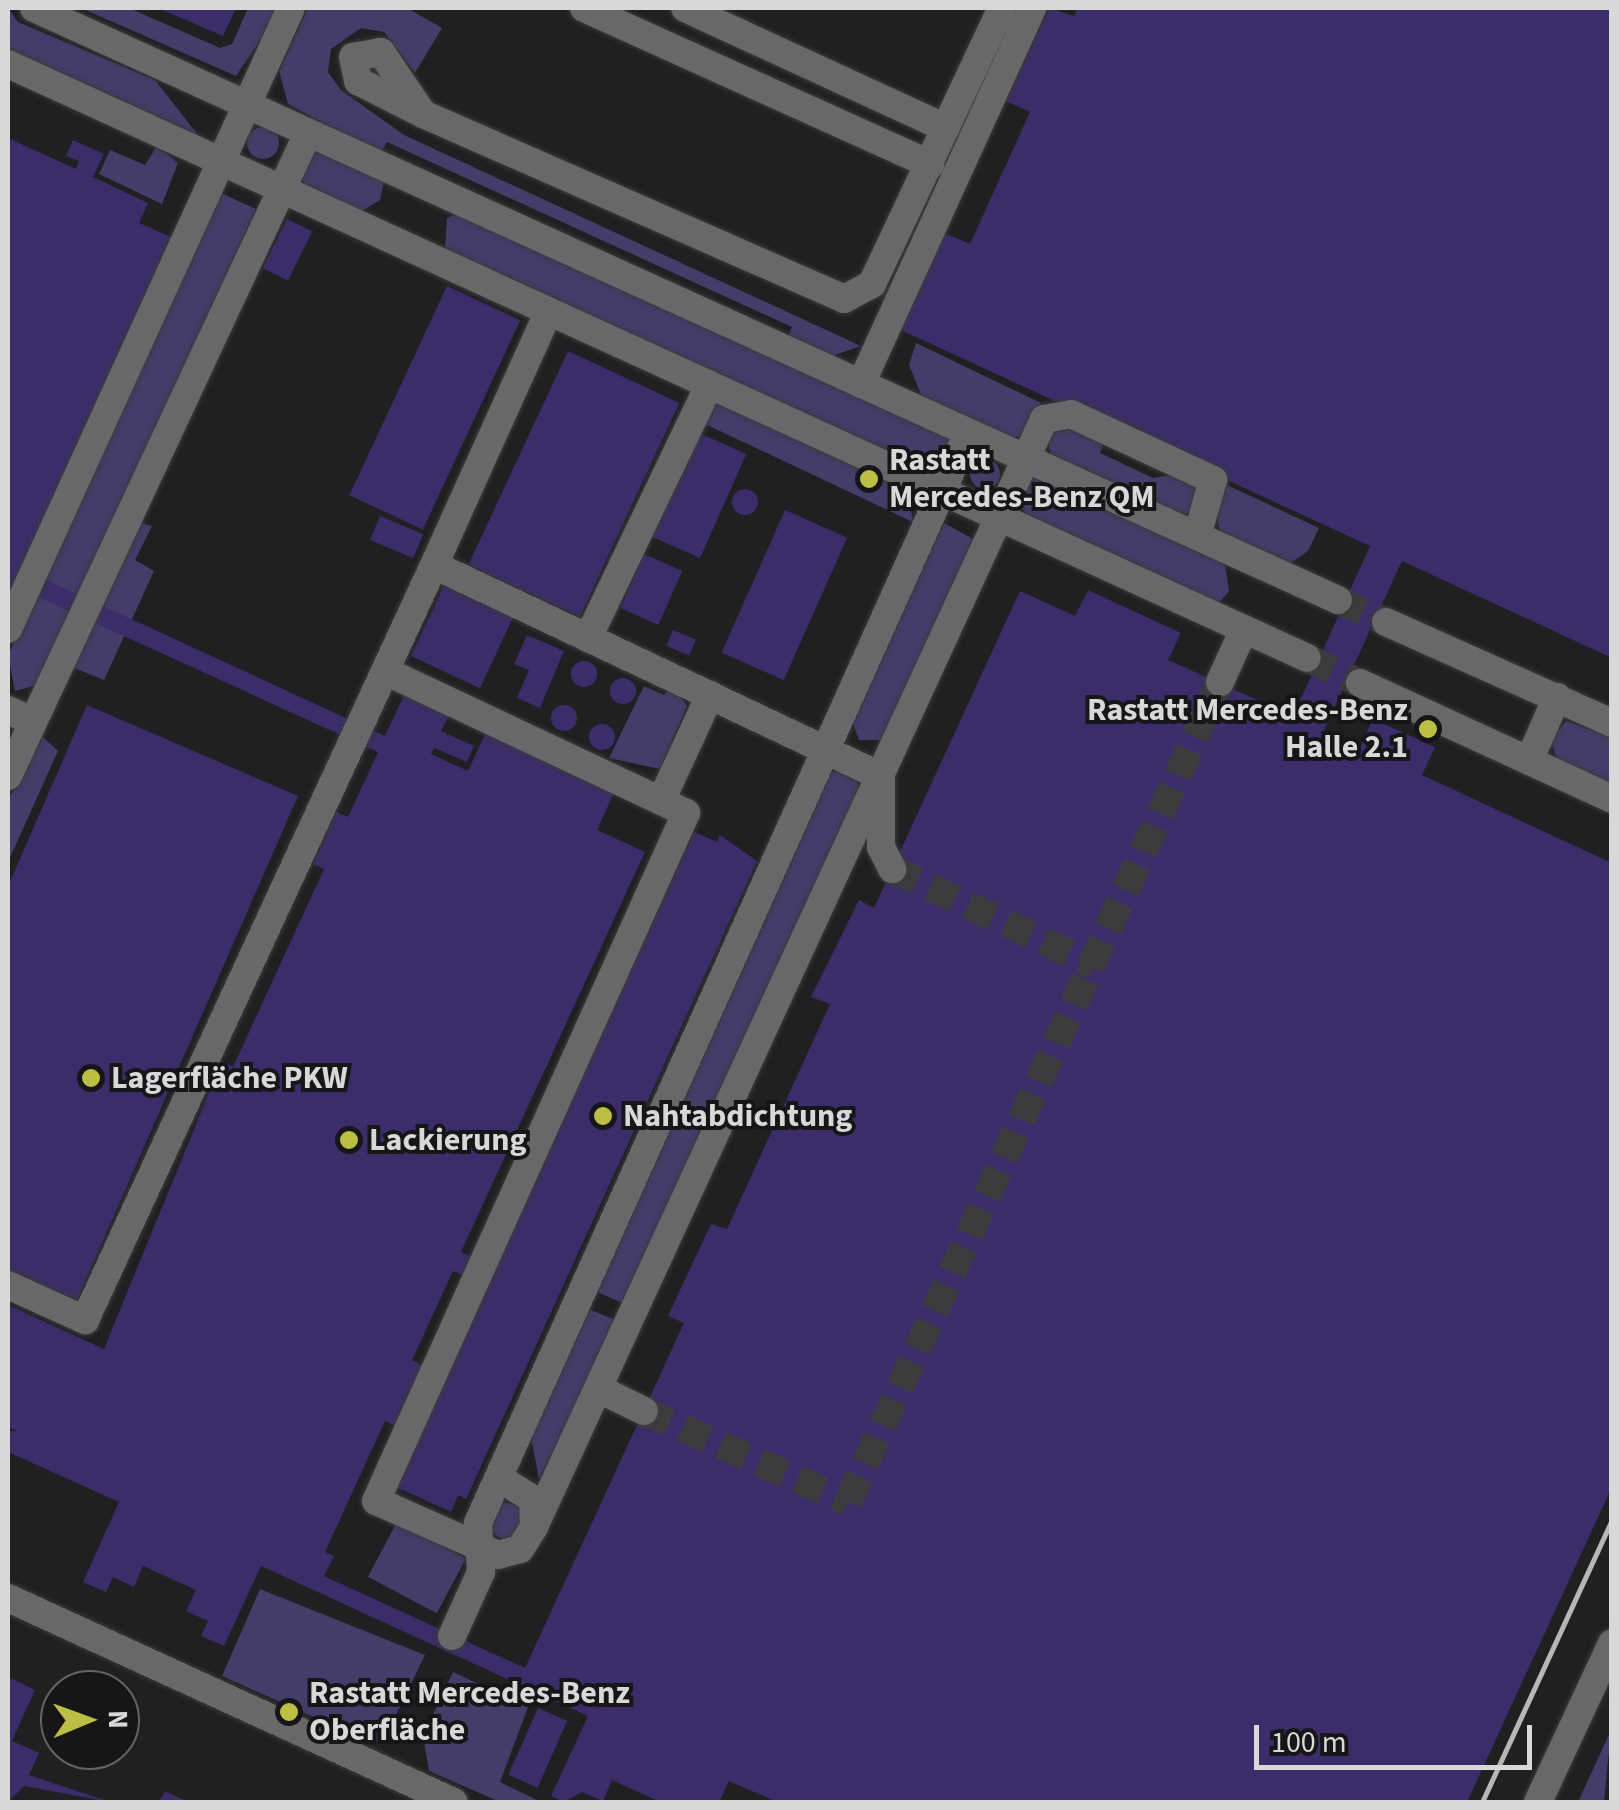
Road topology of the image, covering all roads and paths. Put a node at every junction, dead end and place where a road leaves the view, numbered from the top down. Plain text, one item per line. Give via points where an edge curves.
1 (34, 8) edge
2 (291, 8) edge
3 (584, 8) edge
4 (1002, 8) edge
5 (1032, 8) edge
6 (692, 10) edge
7 (681, 51) junction
8 (8, 64) edge
9 (246, 105) junction
10 (423, 114) dead end
11 (946, 128) junction
12 (308, 133) junction
13 (222, 159) junction
14 (930, 164) junction
15 (284, 188) junction
16 (547, 316) junction
17 (861, 384) junction
18 (708, 388) junction
19 (968, 432) junction
20 (1025, 458) junction
21 (941, 492) junction
22 (998, 518) junction
23 (1197, 536) junction
24 (434, 566) junction
25 (1338, 600) tunnel mouth
26 (1386, 622) tunnel mouth
27 (8, 629) edge
28 (1244, 629) junction
29 (588, 638) junction
30 (1307, 658) tunnel mouth
31 (385, 672) junction
32 (1220, 682) tunnel mouth
33 (1360, 682) tunnel mouth
34 (710, 695) junction
35 (1557, 697) junction
36 (20, 715) edge
37 (1612, 723) edge
38 (828, 749) junction
39 (1529, 761) junction
40 (8, 776) edge
41 (882, 776) junction
42 (1612, 799) edge
43 (661, 801) junction
44 (892, 869) dead end
45 (8, 1285) edge
46 (599, 1389) junction
47 (644, 1410) tunnel mouth
48 (499, 1478) junction
49 (534, 1527) junction
50 (482, 1550) junction
51 (8, 1598) edge
52 (452, 1636) dead end
53 (1612, 1643) edge
54 (454, 1802) edge
55 (1538, 1802) edge

1 - 9 lane
2 - 9 lane
3 - 7 lane
4 - 11 lane
5 - 17 lane
6 - 7 lane
6 - 11 lane
7 - 14 lane
8 - 13 lane
9 - 12 lane
9 - 13 lane
10 - 14 lane via 844,299 872,284
11 - 14 lane
12 - 15 lane
12 - 17 lane
13 - 15 lane
13 - 27 lane
15 - 16 lane
15 - 36 lane
16 - 18 lane
16 - 24 lane
17 - 19 lane
18 - 21 lane
18 - 29 lane
19 - 20 lane
19 - 21 lane
20 - 22 lane
20 - 23 lane
20 - 23 lane via 1050,412 1088,422 1213,480
21 - 22 lane
21 - 38 lane
22 - 28 lane
22 - 41 lane
23 - 25 lane
24 - 29 lane
24 - 31 lane
26 - 35 lane
28 - 30 lane
28 - 32 lane
29 - 34 lane
31 - 43 lane
31 - 45 lane via 85,1320
33 - 39 lane
34 - 38 lane
34 - 43 lane
35 - 37 lane
35 - 39 lane
36 - 40 lane
38 - 41 lane
38 - 48 lane
39 - 42 lane
41 - 44 lane via 882,847
41 - 46 lane
43 - 50 lane via 686,813 376,1501
46 - 47 lane
46 - 49 lane
48 - 49 lane via 533,1499
48 - 50 lane via 478,1523
49 - 50 lane via 520,1548
50 - 52 lane
51 - 54 lane
53 - 55 lane

